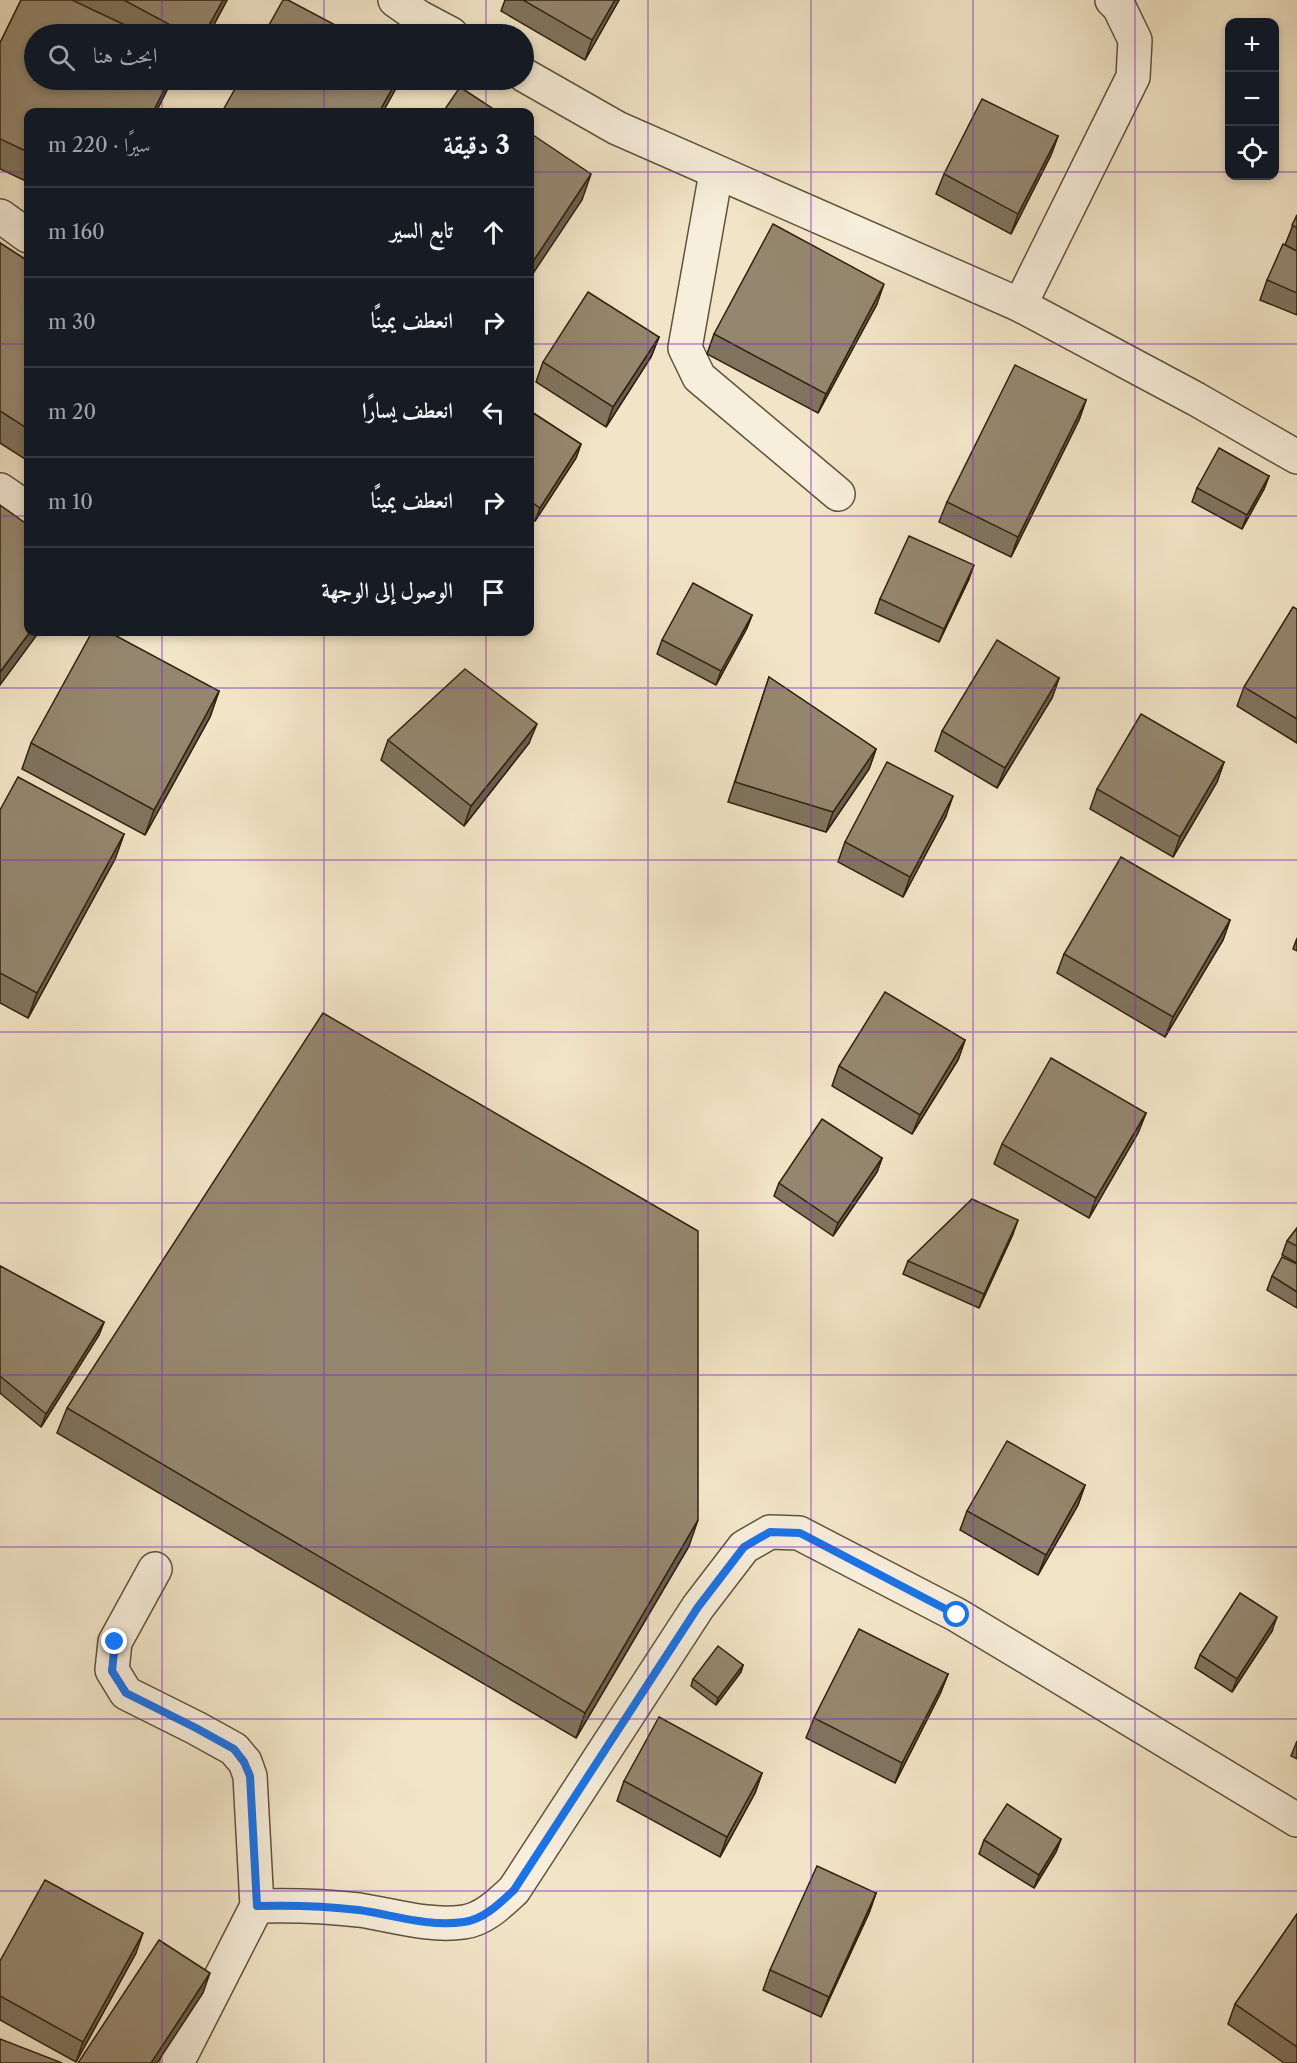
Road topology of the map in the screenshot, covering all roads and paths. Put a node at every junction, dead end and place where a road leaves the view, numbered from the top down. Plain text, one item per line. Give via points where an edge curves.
1 (395, 0) edge
2 (1112, 0) edge
3 (433, 24) edge
4 (534, 81) edge
5 (716, 173) junction
6 (0, 216) edge
7 (24, 233) edge
8 (1020, 305) junction
9 (1297, 457) edge
10 (0, 490) edge
11 (838, 494) dead end
12 (24, 506) edge
13 (154, 1569) dead end
14 (1297, 1820) edge
15 (257, 1906) junction
16 (177, 2063) edge

1 - 3 street
2 - 8 street via 1135,40 1133,77
4 - 5 street via 617,128
5 - 8 street
5 - 11 street via 685,348 699,377
6 - 7 street
8 - 9 street
10 - 12 street
13 - 15 street via 115,1642 112,1671 126,1693 234,1749 244,1762 250,1776
14 - 15 street via 957,1615 800,1533 770,1532 744,1547 698,1607 514,1890 492,1911 465,1922 425,1922 358,1910
15 - 16 street

